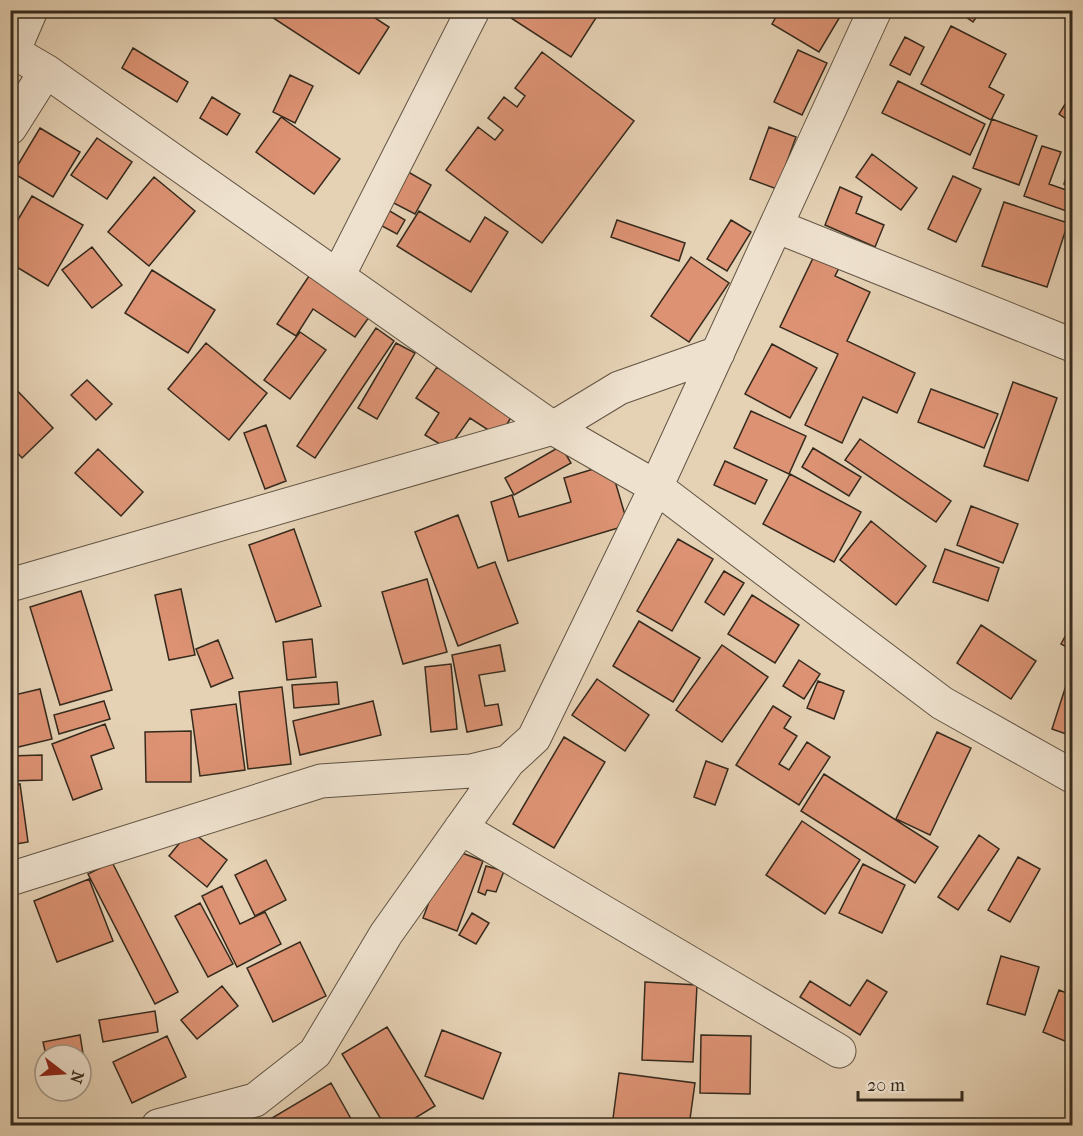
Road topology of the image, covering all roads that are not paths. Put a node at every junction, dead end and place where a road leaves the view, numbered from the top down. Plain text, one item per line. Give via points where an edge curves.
1 (31, 10) edge
2 (473, 10) edge
3 (875, 10) edge
4 (12, 51) edge
5 (46, 71) junction
6 (10, 128) edge
7 (776, 226) junction
8 (338, 276) junction
9 (1072, 345) edge
10 (718, 353) junction
11 (553, 428) junction
12 (656, 487) junction
13 (10, 585) edge
14 (508, 762) junction
15 (1072, 776) edge
16 (461, 828) junction
17 (10, 879) edge
18 (839, 1051) dead end
19 (158, 1125) edge

1 - 4 street
2 - 8 street
3 - 7 street
4 - 5 street
5 - 6 street
5 - 8 street
7 - 9 street
7 - 10 street
8 - 11 street
10 - 11 street via 619,388
10 - 12 street
11 - 12 street
11 - 13 street
12 - 14 street via 534,738
12 - 15 street via 942,703
14 - 16 street
14 - 17 street via 471,771 321,781
16 - 18 street
16 - 19 street via 386,934 315,1053 255,1100

